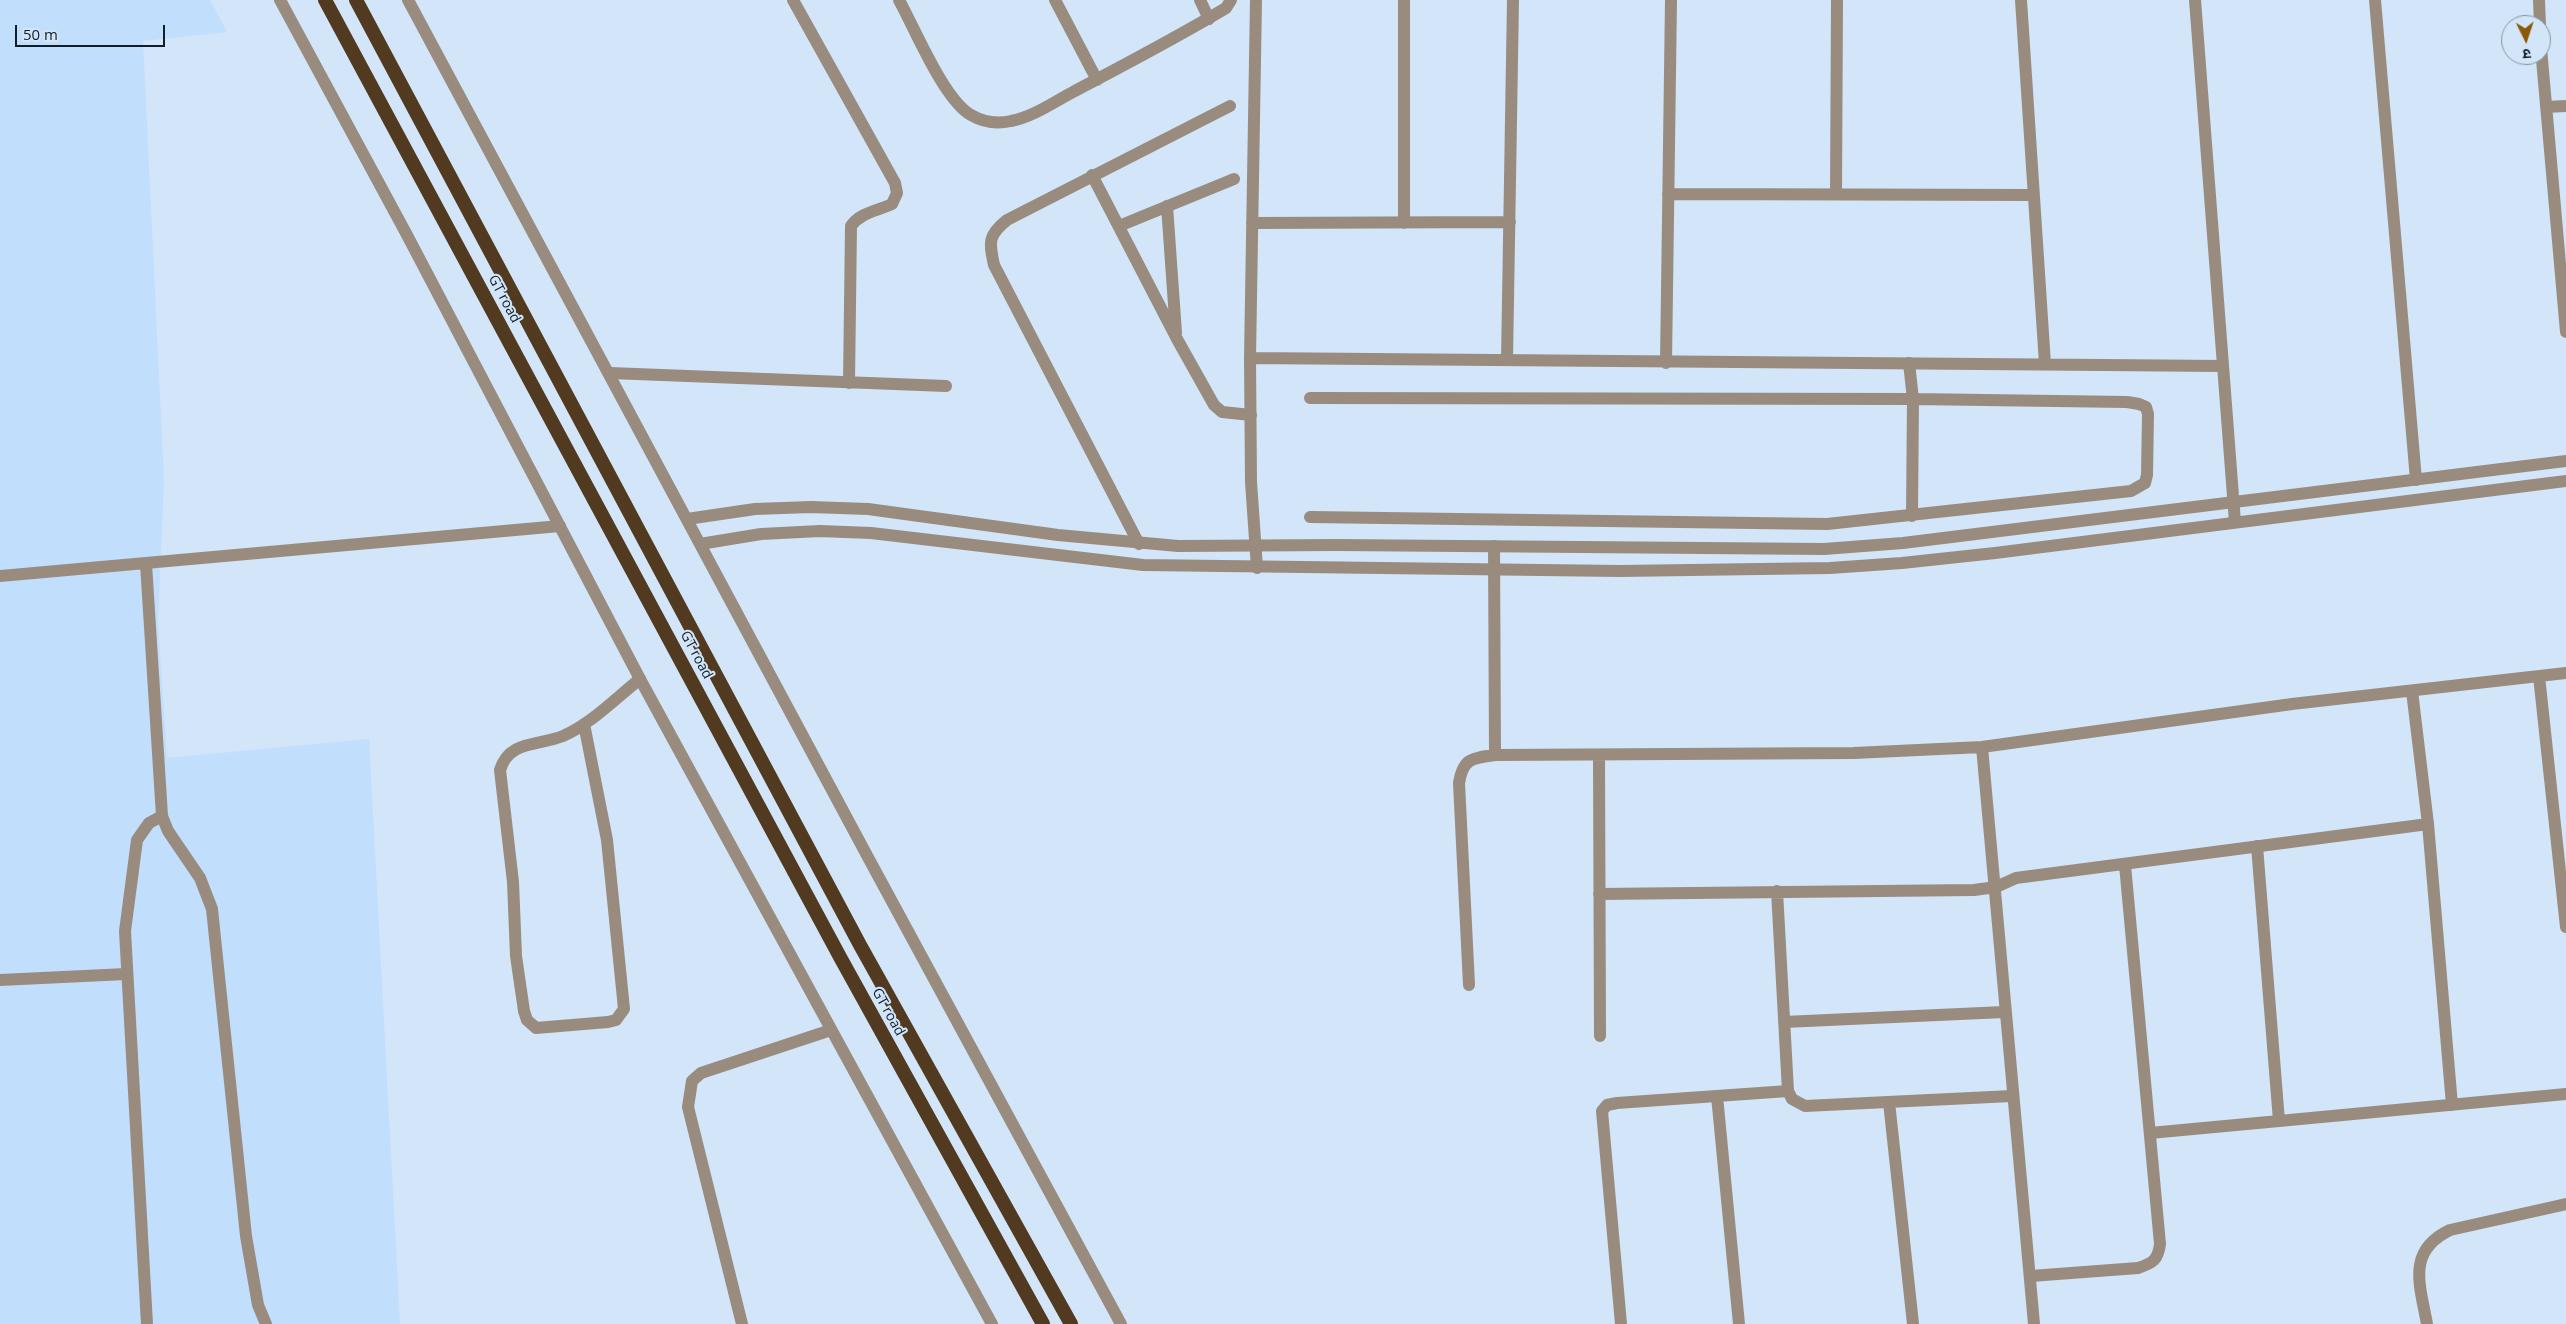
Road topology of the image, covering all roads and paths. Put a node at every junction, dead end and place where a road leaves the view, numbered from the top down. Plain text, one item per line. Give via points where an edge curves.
1 (280, 0) edge
2 (325, 0) edge
3 (356, 0) edge
4 (408, 0) edge
5 (793, 0) edge
6 (899, 0) edge
7 (1055, 0) edge
8 (1200, 0) edge
9 (1231, 0) edge
10 (1256, 0) edge
11 (1404, 0) edge
12 (1514, 0) edge
13 (1671, 0) edge
14 (1837, 0) edge
15 (2021, 0) edge
16 (2194, 0) edge
17 (2375, 0) edge
18 (2539, 0) edge
19 (2540, 15) edge
20 (1209, 19) junction
21 (2542, 65) edge
22 (1097, 80) junction
23 (1230, 106) dead end
24 (2566, 106) edge
25 (2546, 107) junction
26 (1092, 175) junction
27 (1234, 179) dead end
28 (1668, 194) junction
29 (1836, 194) junction
30 (2033, 195) junction
31 (1167, 206) junction
32 (1510, 222) junction
33 (1252, 223) junction
34 (1404, 223) junction
35 (1119, 226) junction
36 (2566, 332) edge
37 (1177, 338) junction
38 (1250, 358) junction
39 (1507, 360) junction
40 (1666, 363) junction
41 (1909, 364) junction
42 (2045, 364) junction
43 (2224, 366) junction
44 (610, 374) junction
45 (849, 383) junction
46 (946, 386) dead end
47 (1310, 398) dead end
48 (1912, 399) junction
49 (1250, 414) junction
50 (2566, 461) edge
51 (2416, 480) junction
52 (2566, 481) edge
53 (2234, 502) junction
54 (1912, 516) junction
55 (1310, 517) dead end
56 (688, 520) junction
57 (2235, 522) junction
58 (560, 526) junction
59 (700, 544) junction
60 (1139, 544) junction
61 (1255, 545) junction
62 (1494, 546) junction
63 (146, 564) junction
64 (1257, 568) junction
65 (1494, 568) junction
66 (0, 576) edge
67 (2566, 673) edge
68 (2539, 676) junction
69 (640, 678) junction
70 (2412, 691) junction
71 (584, 724) junction
72 (1982, 747) junction
73 (1495, 755) junction
74 (1599, 756) junction
75 (162, 816) junction
76 (2428, 824) junction
77 (2257, 846) junction
78 (2562, 849) edge
79 (2125, 864) junction
80 (1996, 887) junction
81 (1777, 891) junction
82 (1599, 894) junction
83 (2566, 927) edge
84 (126, 974) junction
85 (0, 980) edge
86 (1469, 985) dead end
87 (2004, 1012) junction
88 (1784, 1022) junction
89 (831, 1030) junction
90 (1600, 1036) dead end
91 (1788, 1091) junction
92 (2566, 1094) edge
93 (1717, 1096) junction
94 (2012, 1096) junction
95 (1889, 1102) junction
96 (2452, 1105) junction
97 (2279, 1121) junction
98 (2150, 1133) junction
99 (2566, 1204) edge
100 (2031, 1276) junction
101 (147, 1324) edge
102 (266, 1324) edge
103 (742, 1324) edge
104 (992, 1324) edge
105 (1043, 1324) edge
106 (1071, 1324) edge
107 (1121, 1324) edge
108 (1621, 1324) edge
109 (1739, 1324) edge
110 (1913, 1324) edge
111 (2034, 1324) edge
112 (2427, 1324) edge

1 - 58 street
2 - 105 highway, GT road via 835,949
3 - 106 highway, GT road via 855,936
4 - 44 street
5 - 45 street via 895,183 897,193 892,204 864,214 851,226
6 - 22 street via 952,97 970,115 999,123 1025,117
7 - 22 street
8 - 20 street
9 - 20 street via 1226,8
10 - 33 street
11 - 34 street
12 - 32 street
13 - 28 street
14 - 29 street
15 - 30 street
16 - 43 street
17 - 51 street
18 - 19 street
20 - 22 street
21 - 25 street
23 - 26 street
24 - 25 street
25 - 36 street
26 - 35 street
26 - 60 street via 1007,220 994,230 990,240 991,251 994,265
27 - 31 street
28 - 29 street
28 - 40 street
29 - 30 street
30 - 42 street
31 - 35 street
31 - 37 street
32 - 34 street
32 - 39 street
33 - 34 street
33 - 38 street
35 - 37 street
37 - 49 street via 1214,405 1222,412
38 - 39 street
38 - 49 street
39 - 40 street
40 - 41 street
41 - 42 street
41 - 48 street
42 - 43 street
43 - 53 street
44 - 45 street
44 - 56 street
45 - 46 street
47 - 48 street
48 - 54 street
48 - 54 street via 2127,402 2146,407 2148,414 2147,475 2139,488
49 - 61 street
50 - 51 street
51 - 53 street
52 - 57 street
53 - 57 street
53 - 62 street via 1903,543 1824,549
54 - 55 street via 1777,525
56 - 59 street
56 - 60 street via 755,509 868,509
57 - 65 street via 1902,563 1830,568 1620,571
58 - 63 street
58 - 69 street
59 - 64 street via 761,534 820,531 1143,565
59 - 107 street
60 - 61 street
61 - 62 street
61 - 64 street
62 - 65 street
63 - 66 street
63 - 75 street
64 - 65 street
65 - 73 street
67 - 68 street
68 - 70 street
68 - 78 street
69 - 71 street
69 - 89 street
70 - 72 street via 2292,704
70 - 76 street
71 - 71 street via 564,735 510,752 503,759 500,770 524,1011 527,1020 536,1028 608,1022 616,1020 624,1009 607,840
72 - 74 street via 1854,753
72 - 80 street
73 - 74 street
73 - 86 street via 1471,759 1461,768 1458,783
74 - 82 street
75 - 84 street via 149,823 137,840 125,930
75 - 102 street via 168,831 200,878 212,909 246,1236 258,1305
76 - 77 street
76 - 96 street
77 - 79 street
77 - 97 street
78 - 83 street
79 - 80 street via 2016,878
79 - 98 street
80 - 81 street via 1974,890
80 - 87 street
81 - 82 street
81 - 88 street
82 - 90 street
84 - 85 street
84 - 101 street
87 - 88 street
87 - 94 street
88 - 91 street
89 - 103 street via 701,1073 692,1081 688,1107
89 - 104 street
91 - 93 street
91 - 95 street via 1792,1099 1805,1106
92 - 96 street
93 - 108 street via 1617,1103 1607,1105 1602,1111
93 - 109 street
94 - 95 street
94 - 100 street
95 - 110 street
96 - 97 street
97 - 98 street
98 - 100 street via 2160,1244 2159,1256 2154,1263 2138,1268
99 - 112 street via 2450,1230 2435,1237 2420,1261 2419,1279
100 - 111 street

